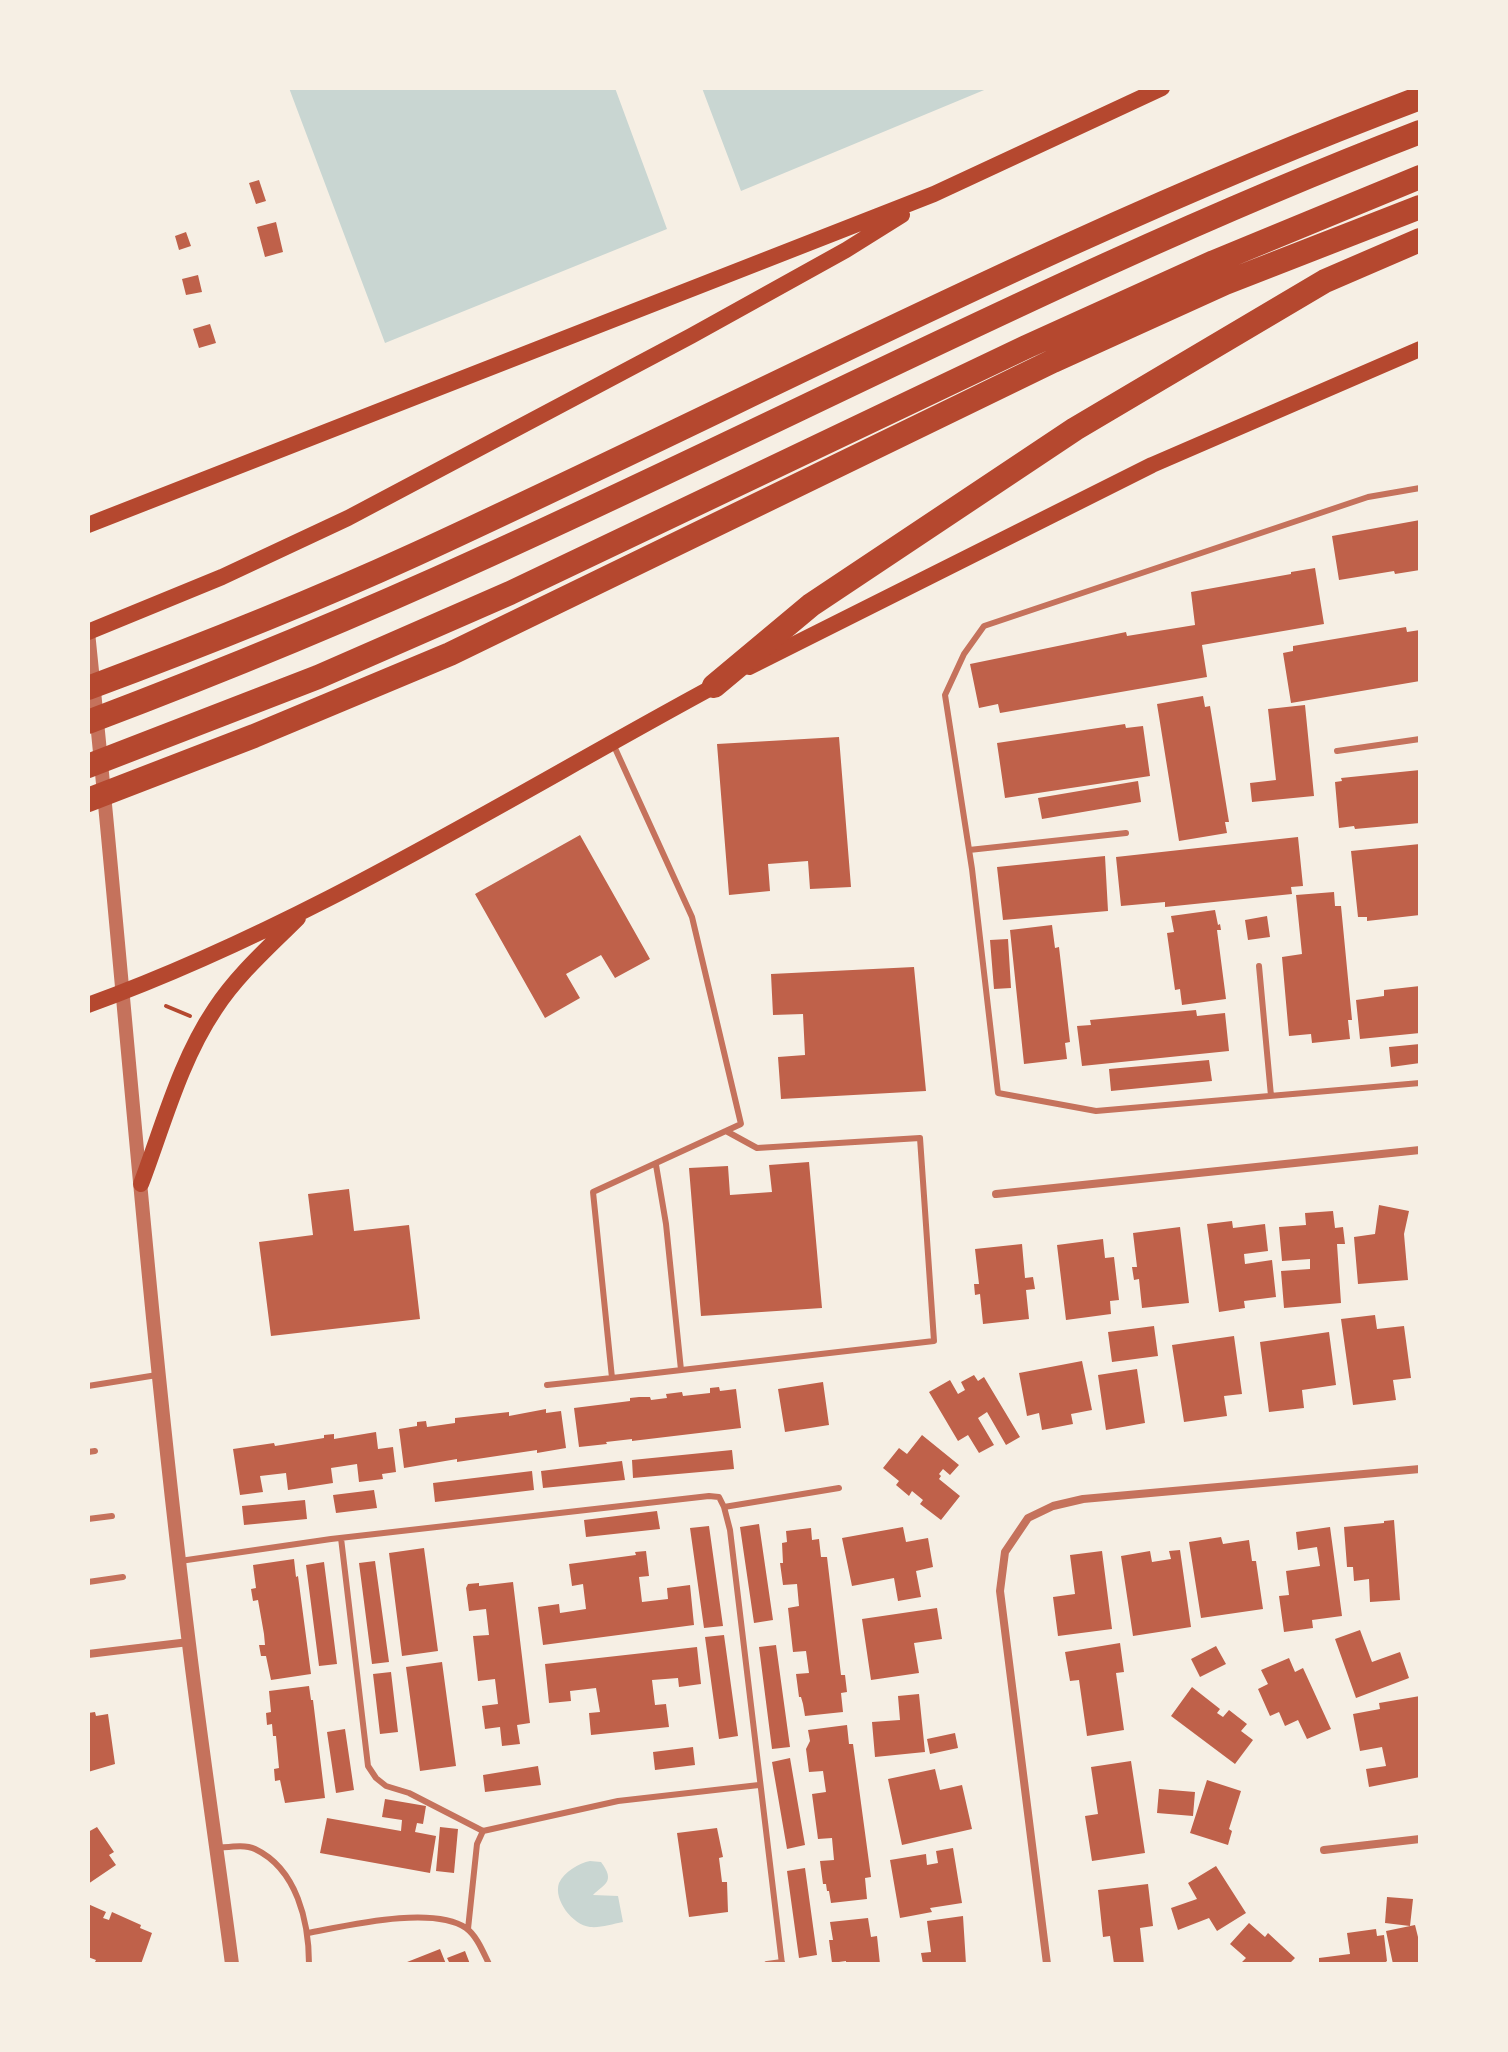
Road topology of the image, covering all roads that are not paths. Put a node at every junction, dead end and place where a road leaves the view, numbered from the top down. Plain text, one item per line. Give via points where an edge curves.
1 (1162, 88) edge
2 (1420, 98) edge
3 (1420, 132) edge
4 (1420, 177) edge
5 (934, 194) junction
6 (1420, 207) edge
7 (1420, 240) edge
8 (1420, 349) edge
9 (1420, 488) edge
10 (88, 525) edge
11 (88, 632) edge
12 (714, 686) junction
13 (88, 688) edge
14 (88, 722) edge
15 (1420, 739) edge
16 (612, 742) junction
17 (1337, 751) dead end
18 (88, 766) edge
19 (88, 800) edge
20 (1126, 833) dead end
21 (969, 850) junction
22 (311, 906) junction
23 (1259, 966) dead end
24 (124, 992) junction
25 (88, 1005) edge
26 (1420, 1083) edge
27 (1271, 1096) junction
28 (726, 1131) junction
29 (1420, 1150) edge
30 (656, 1165) junction
31 (141, 1184) junction
32 (996, 1194) dead end
33 (681, 1370) junction
34 (161, 1374) junction
35 (612, 1378) junction
36 (547, 1385) dead end
37 (88, 1386) edge
38 (1420, 1469) edge
39 (839, 1488) dead end
40 (724, 1507) junction
41 (112, 1516) dead end
42 (88, 1519) edge
43 (341, 1538) junction
44 (180, 1561) junction
45 (123, 1577) dead end
46 (88, 1582) edge
47 (189, 1642) junction
48 (88, 1654) edge
49 (759, 1785) junction
50 (483, 1831) junction
51 (1420, 1839) edge
52 (217, 1848) junction
53 (1324, 1850) dead end
54 (468, 1929) junction
55 (308, 1933) junction
56 (782, 1963) edge
57 (232, 1964) edge
58 (309, 1964) edge
59 (489, 1964) edge
60 (767, 1964) edge
61 (1047, 1964) edge

1 - 5 main road
2 - 13 highway via 1204,185 410,557
3 - 14 highway via 1159,240 317,632
4 - 18 highway via 1040,340 510,593 318,677
5 - 10 main road
5 - 11 main road via 833,258 348,518
6 - 19 highway via 1225,283 1053,361 450,654
7 - 12 highway via 1325,281 1075,429 811,605
8 - 12 main road via 1152,465
9 - 21 lane via 1368,497 984,626 945,695
11 - 24 street
12 - 16 main road
15 - 17 lane
16 - 22 main road
16 - 28 lane via 692,917 741,1124
20 - 21 lane
21 - 27 lane via 998,1093 1096,1111
22 - 24 main road
22 - 31 main road via 239,976 214,1009 180,1080
23 - 27 lane
24 - 25 main road
24 - 31 street
26 - 27 lane
28 - 30 lane
28 - 33 lane via 757,1148 920,1138 934,1341
29 - 32 street
30 - 33 lane
30 - 35 lane via 593,1192
31 - 34 street
33 - 35 lane
34 - 37 lane
34 - 44 street
35 - 36 lane
38 - 61 street via 1083,1499 1028,1518 1005,1552 1000,1591
39 - 40 lane
40 - 43 lane via 719,1497 709,1496
40 - 49 lane
41 - 42 lane
43 - 44 lane
43 - 50 lane via 368,1766 386,1786
44 - 47 street
45 - 46 lane
47 - 48 street
47 - 52 street
49 - 50 lane via 618,1801
49 - 56 lane
50 - 54 lane
51 - 53 street
52 - 55 lane via 253,1848 277,1865 290,1881
52 - 57 street
54 - 55 lane via 416,1916
54 - 59 lane
55 - 58 lane
56 - 60 lane

